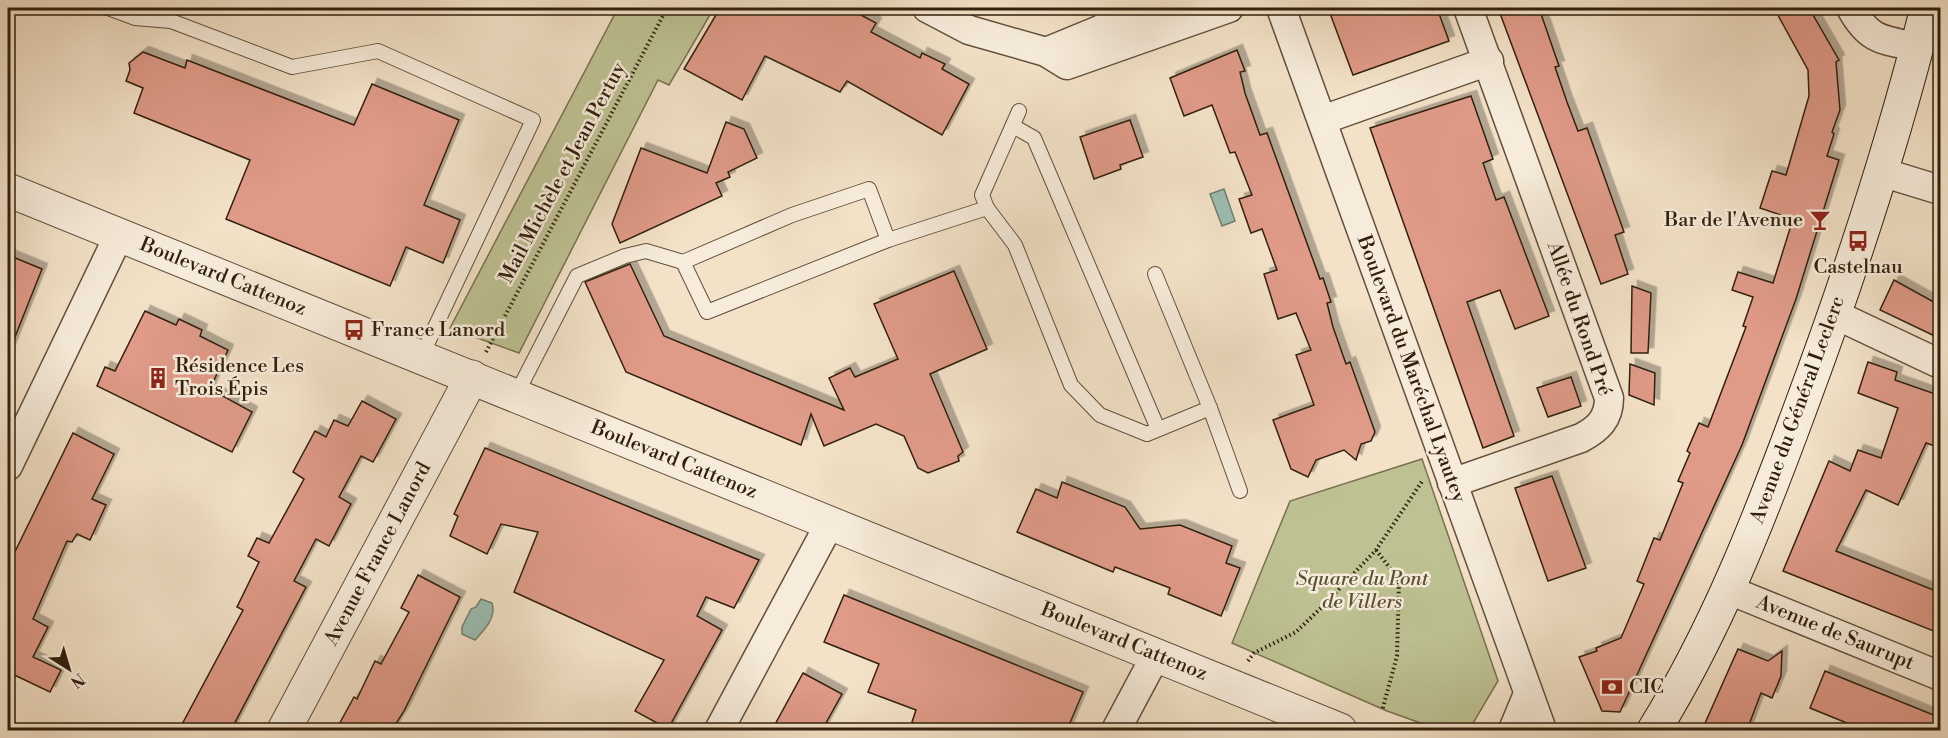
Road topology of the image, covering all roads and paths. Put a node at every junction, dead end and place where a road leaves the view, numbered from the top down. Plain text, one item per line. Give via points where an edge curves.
1 (108, 8) edge
2 (667, 8) edge
3 (927, 8) edge
4 (1153, 8) edge
5 (1229, 8) edge
6 (1281, 8) edge
7 (1468, 8) edge
8 (1851, 8) edge
9 (1927, 8) edge
10 (1108, 26) edge
11 (1917, 47) junction
12 (1489, 61) junction
13 (1019, 111) dead end
14 (1322, 120) junction
15 (1013, 126) junction
16 (1881, 172) junction
17 (8, 190) edge
18 (1941, 190) edge
19 (987, 208) junction
20 (119, 235) junction
21 (888, 240) junction
22 (683, 262) junction
23 (1155, 274) dead end
24 (1834, 314) junction
25 (421, 357) junction
26 (1941, 364) edge
27 (478, 365) junction
28 (516, 395) junction
29 (1210, 408) junction
30 (1158, 429) junction
31 (8, 466) edge
32 (1449, 473) junction
33 (1240, 491) dead end
34 (830, 524) junction
35 (1376, 550) junction
36 (1729, 590) junction
37 (1156, 655) junction
38 (1941, 676) edge
39 (1230, 685) junction
40 (1528, 694) junction
41 (1382, 711) dead end
42 (284, 730) edge
43 (719, 730) edge
44 (1116, 730) edge
45 (1340, 730) edge
46 (1513, 730) edge
47 (1542, 730) edge
48 (1654, 730) edge

1 - 25 lane via 135,18 171,21 292,67 378,51 533,120
2 - 27 path, Mail Michèle et Jean Pertuy
3 - 10 street via 969,30 1046,52 1067,65
4 - 10 street
5 - 10 street
6 - 14 street, Boulevard du Maréchal Lyautey
7 - 12 street, Allée du Rond Pré
8 - 11 street via 1871,35
9 - 11 street, Avenue du Général Leclerc
11 - 16 street, Avenue du Général Leclerc
12 - 14 street
12 - 32 street, Allée du Rond Pré via 1609,407 1596,430 1581,438
13 - 15 lane
14 - 32 street, Boulevard du Maréchal Lyautey
15 - 19 lane via 982,195
15 - 30 lane via 1034,138
16 - 18 street
16 - 24 street, Avenue du Général Leclerc
17 - 20 street, Boulevard Cattenoz
19 - 21 lane
19 - 30 lane via 1015,245 1071,386 1100,415 1147,434
20 - 25 street, Boulevard Cattenoz
20 - 31 street
21 - 22 lane via 707,312
21 - 22 lane via 869,189 792,215
22 - 28 lane via 646,251 577,276
23 - 29 lane
24 - 26 street
24 - 36 street, Avenue du Général Leclerc
25 - 27 street, Boulevard Cattenoz
27 - 28 street, Boulevard Cattenoz
27 - 42 street, Avenue France Lanord
28 - 34 street, Boulevard Cattenoz
29 - 30 lane
29 - 33 lane
32 - 35 path via 1420,483
32 - 40 street, Boulevard du Maréchal Lyautey
34 - 37 street, Boulevard Cattenoz
34 - 43 street
35 - 39 path via 1296,632 1254,653
35 - 41 path via 1399,580 1397,656
36 - 38 street, Avenue de Saurupt
36 - 48 street, Avenue du Général Leclerc
37 - 39 street, Boulevard Cattenoz
37 - 44 street
39 - 45 street, Boulevard Cattenoz
40 - 46 street
40 - 47 street, Boulevard du Maréchal Lyautey

